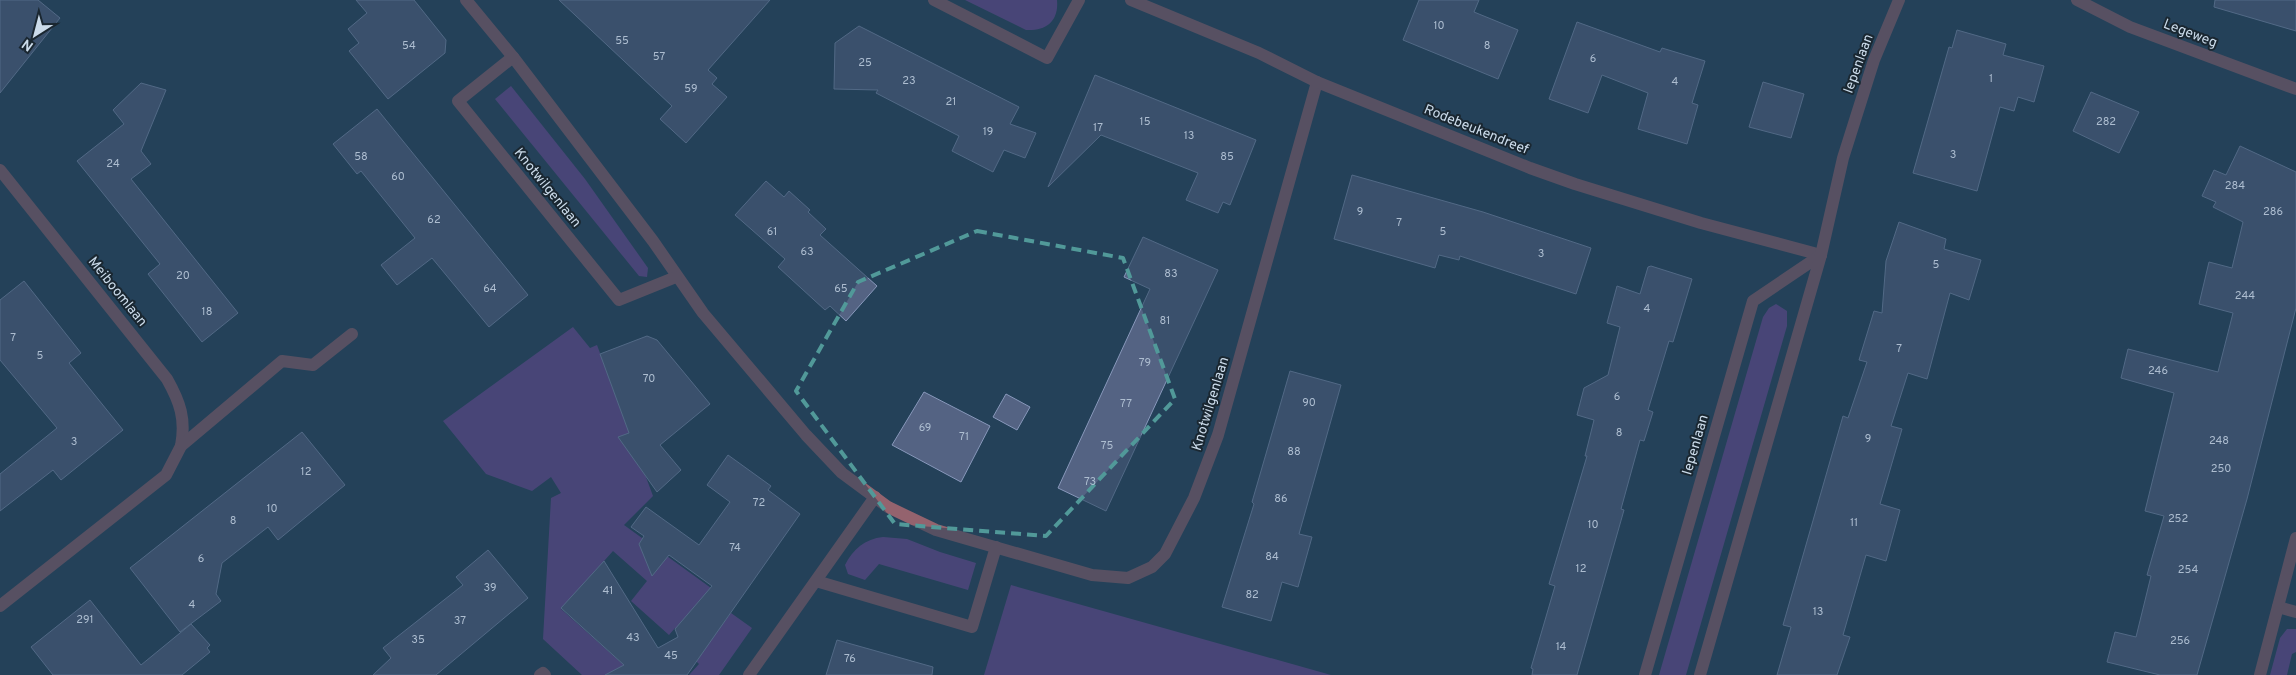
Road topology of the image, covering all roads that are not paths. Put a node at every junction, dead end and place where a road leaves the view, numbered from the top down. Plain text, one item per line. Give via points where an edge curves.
1 (466, 0) edge
2 (934, 0) edge
3 (1078, 0) edge
4 (1131, 0) edge
5 (1899, 0) edge
6 (2077, 0) edge
7 (512, 57) junction
8 (1317, 82) junction
9 (2296, 89) edge
10 (0, 170) edge
11 (1821, 255) junction
12 (676, 277) junction
13 (352, 334) dead end
14 (181, 446) junction
15 (875, 497) junction
16 (2296, 538) edge
17 (996, 547) junction
18 (816, 581) junction
19 (0, 606) edge
20 (2278, 607) junction
21 (2296, 612) edge
22 (540, 675) edge
23 (546, 675) edge
24 (749, 675) edge
25 (1646, 675) edge
26 (1700, 675) edge
27 (2260, 675) edge

1 - 7 street, Knotwilgenlaan
2 - 3 street via 1047,58
4 - 8 street, Rodebeukendreef via 1259,53
5 - 11 street, Iepenlaan via 1874,60 1853,126
6 - 9 street, Legeweg via 2130,27
7 - 12 street, Knotwilgenlaan
7 - 12 street, Knotwilgenlaan via 458,102 619,300
8 - 11 street, Rodebeukendreef via 1574,184
8 - 17 street, Knotwilgenlaan via 1218,435 1194,498 1165,554 1141,573 1114,579
10 - 14 street, Meiboomlaan via 167,379 179,400 183,416
11 - 25 street, Iepenlaan via 1753,301
11 - 26 street, Iepenlaan
12 - 15 street, Knotwilgenlaan via 824,455
13 - 14 street, Meiboomlaan via 313,365 282,360
14 - 19 street, Meiboomlaan via 166,475
15 - 17 street, Knotwilgenlaan via 911,520
15 - 18 street
16 - 20 street
17 - 18 street via 972,627
18 - 24 street
20 - 21 street
20 - 27 street
22 - 23 street

